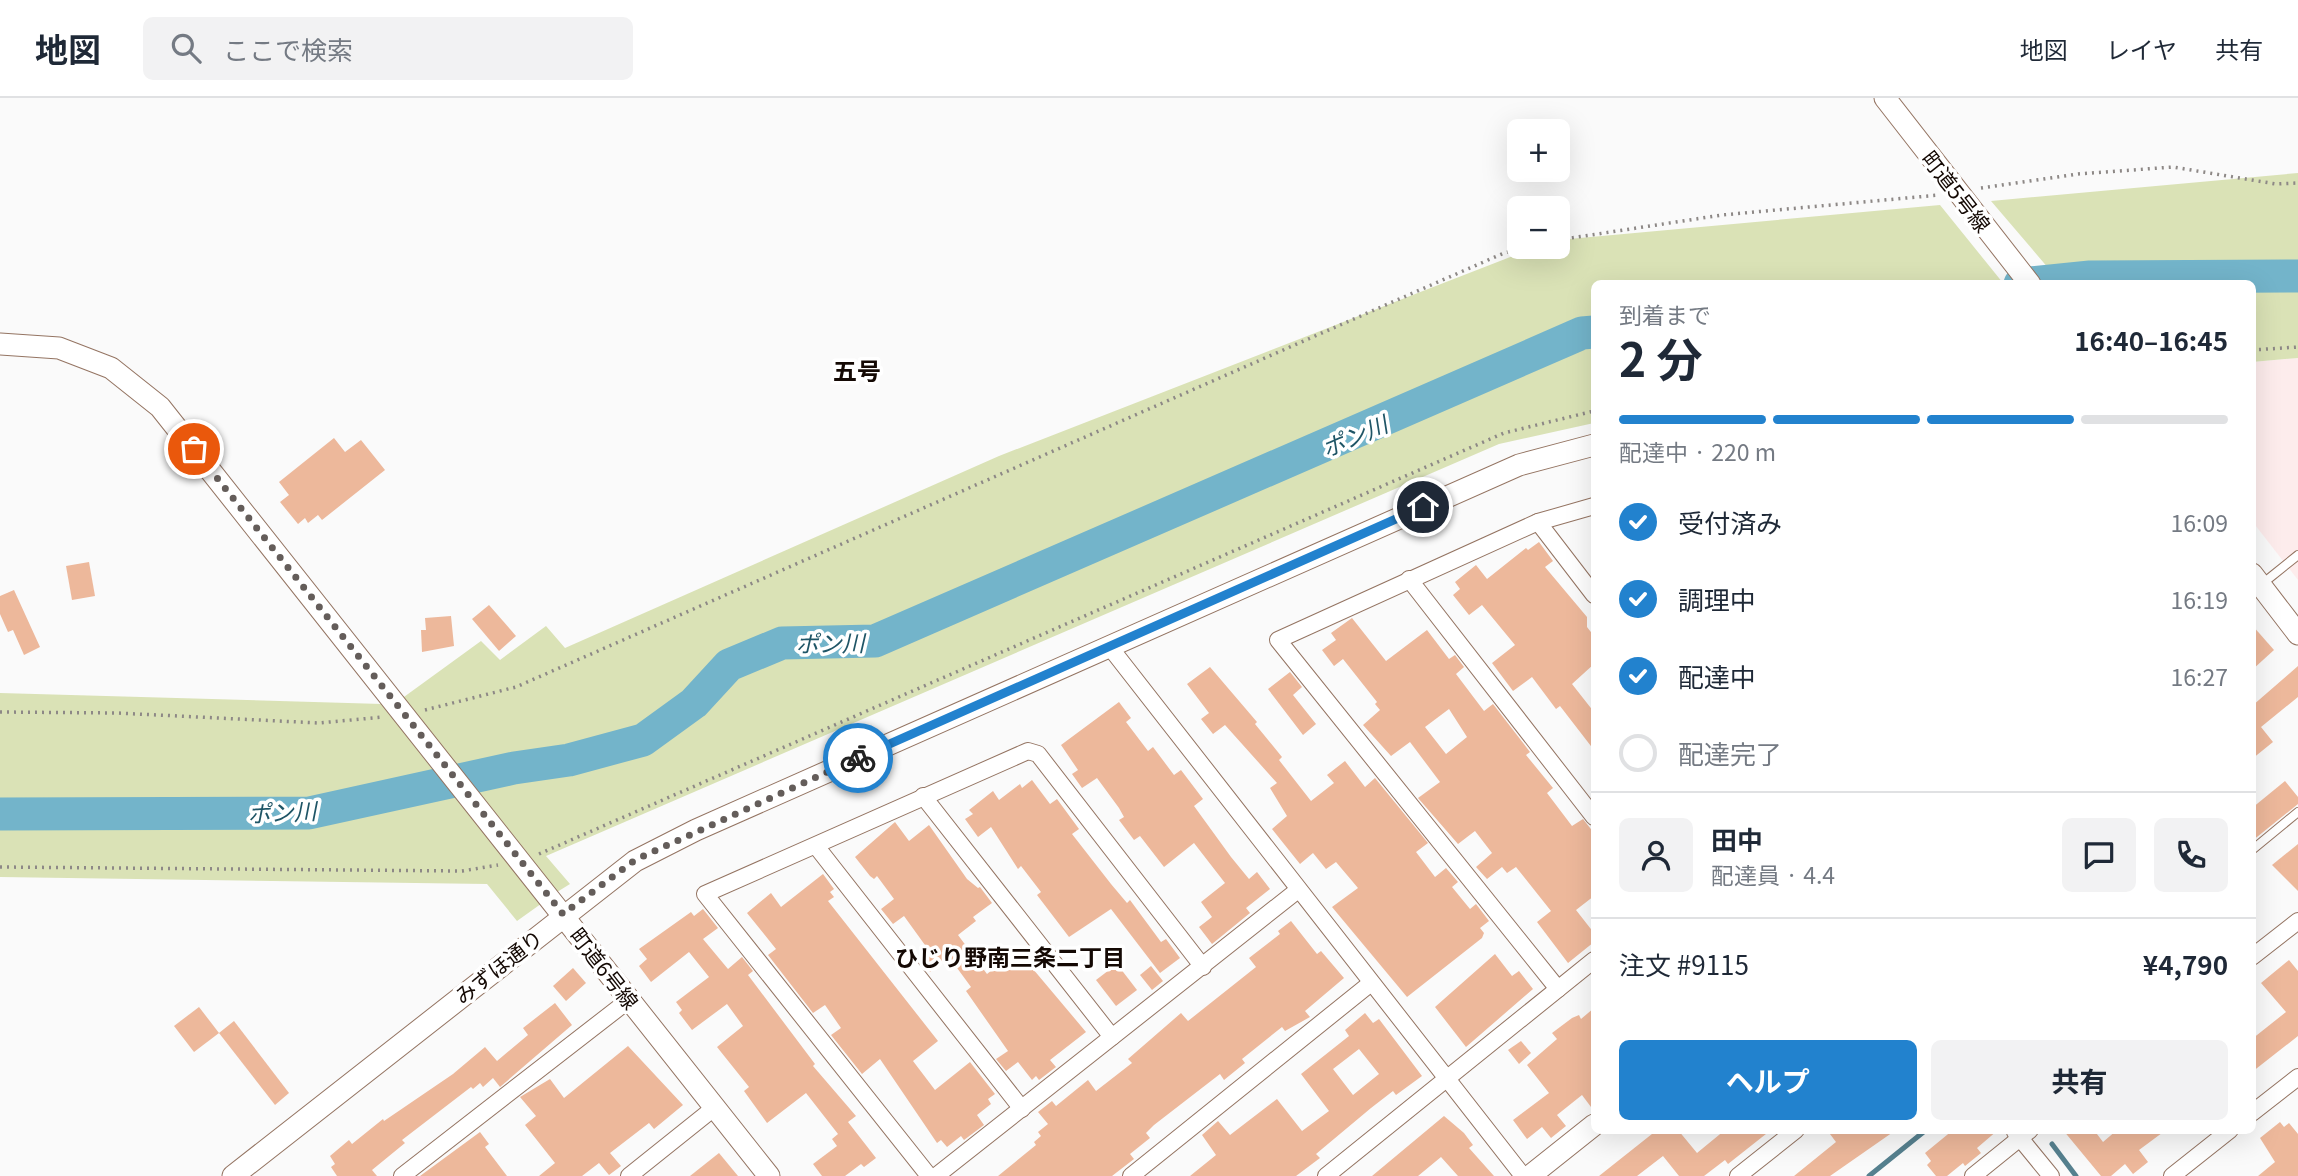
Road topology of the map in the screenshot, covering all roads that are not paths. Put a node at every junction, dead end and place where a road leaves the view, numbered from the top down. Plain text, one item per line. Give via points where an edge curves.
1 (1885, 98) edge
2 (2027, 280) edge
3 (0, 344) edge
4 (1591, 446) edge
5 (1591, 507) edge
6 (1538, 522) junction
7 (2298, 555) edge
8 (1409, 579) junction
9 (1591, 591) edge
10 (2258, 591) edge
11 (2298, 634) edge
12 (1109, 646) junction
13 (923, 796) junction
14 (2298, 812) edge
15 (1591, 813) edge
16 (816, 846) junction
17 (2256, 846) edge
18 (1298, 890) junction
19 (563, 914) junction
20 (2298, 921) edge
21 (2256, 954) edge
22 (1591, 962) edge
23 (1203, 967) junction
24 (1371, 983) junction
25 (1558, 989) junction
26 (629, 999) junction
27 (1112, 1037) junction
28 (2298, 1077) edge
29 (1447, 1080) junction
30 (714, 1108) junction
31 (1022, 1109) junction
32 (2256, 1110) edge
33 (1591, 1127) edge
34 (1791, 1134) edge
35 (2020, 1134) edge
36 (2022, 1134) edge
37 (2225, 1134) edge
38 (233, 1176) edge
39 (402, 1176) edge
40 (629, 1176) edge
41 (769, 1176) edge
42 (929, 1176) edge
43 (936, 1176) edge
44 (1131, 1176) edge
45 (1326, 1176) edge
46 (1523, 1176) edge
47 (1530, 1176) edge
48 (1738, 1176) edge
49 (1973, 1176) edge
50 (2051, 1176) edge
51 (2172, 1176) edge

1 - 2 street, 町道5号線
3 - 19 street, 町道6号線 via 59,348 111,368 160,407
4 - 12 street, みずほ通り via 1519,465
5 - 6 street
6 - 8 street
6 - 9 street
7 - 10 lane
8 - 15 street
8 - 25 street via 1278,640
10 - 11 street
12 - 18 street
12 - 19 street, みずほ通り via 696,830 635,860
13 - 16 street
13 - 23 street via 1028,751 1038,754
13 - 27 street
14 - 17 lane
16 - 31 street
16 - 42 street via 705,894
18 - 23 street
18 - 24 street
19 - 26 street, 町道6号線
19 - 38 street, みずほ通り
20 - 21 street
22 - 25 street
23 - 27 street
24 - 29 street
24 - 44 street
25 - 29 street
26 - 30 street, 町道6号線
26 - 39 street
27 - 31 street
28 - 32 street
29 - 45 street
29 - 46 street
30 - 40 street
30 - 41 street, 町道6号線
31 - 43 street
33 - 47 street
34 - 48 street
35 - 49 street
36 - 50 street
37 - 51 street

